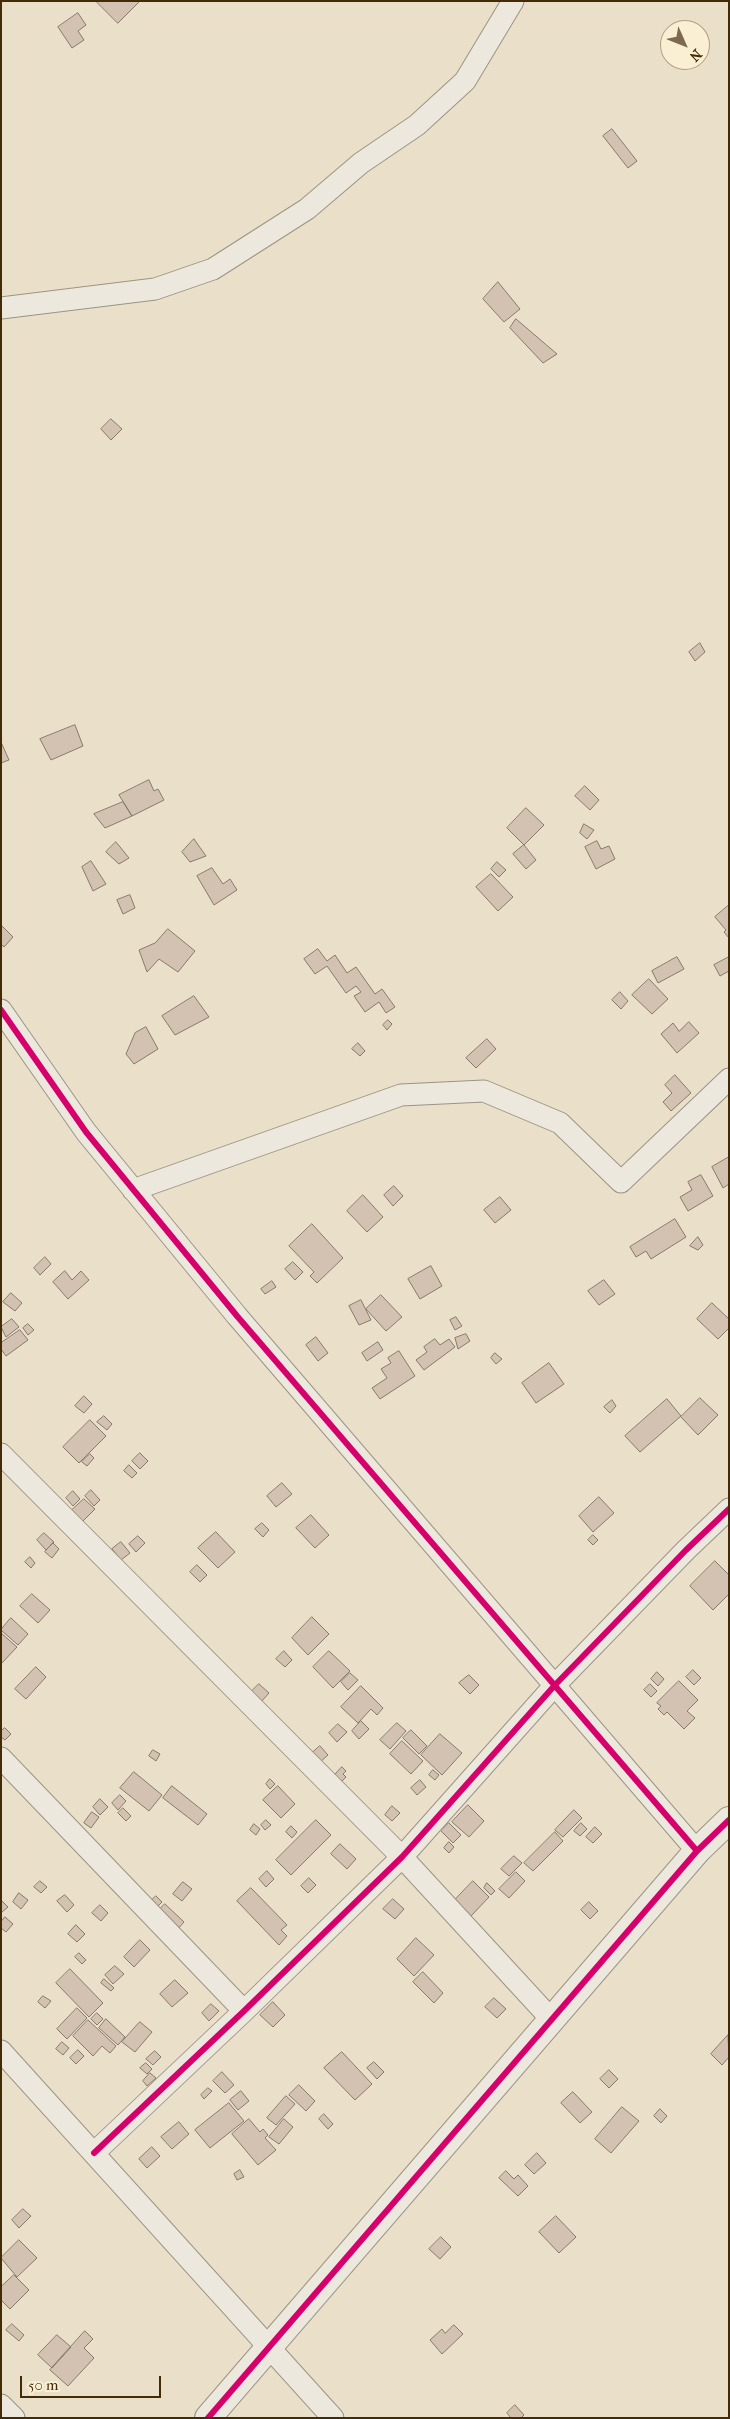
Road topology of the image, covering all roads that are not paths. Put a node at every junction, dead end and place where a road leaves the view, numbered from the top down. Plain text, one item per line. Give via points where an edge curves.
1 (513, 1) edge
2 (1, 308) edge
3 (1, 1010) edge
4 (729, 1079) edge
5 (133, 1190) junction
6 (3, 1458) edge
7 (729, 1508) edge
8 (555, 1685) junction
9 (1, 1758) edge
10 (729, 1820) edge
11 (698, 1851) junction
12 (402, 1857) junction
13 (244, 2011) junction
14 (552, 2020) junction
15 (1, 2051) edge
16 (94, 2152) junction
17 (270, 2347) junction
18 (1, 2404) edge
19 (14, 2418) edge
20 (208, 2418) edge
21 (334, 2418) edge

1 - 2 street via 465,81 416,125 361,163 307,209 213,268 155,289
3 - 5 street via 86,1132
4 - 5 street via 621,1182 560,1123 484,1091 401,1095
5 - 8 street via 237,1316
6 - 12 street
7 - 8 street
8 - 11 street
8 - 12 street
9 - 13 street
10 - 11 street
11 - 14 street
12 - 13 street
12 - 14 street
13 - 16 street
14 - 17 street
15 - 16 street
16 - 17 street
17 - 20 street
17 - 21 street
18 - 19 street

